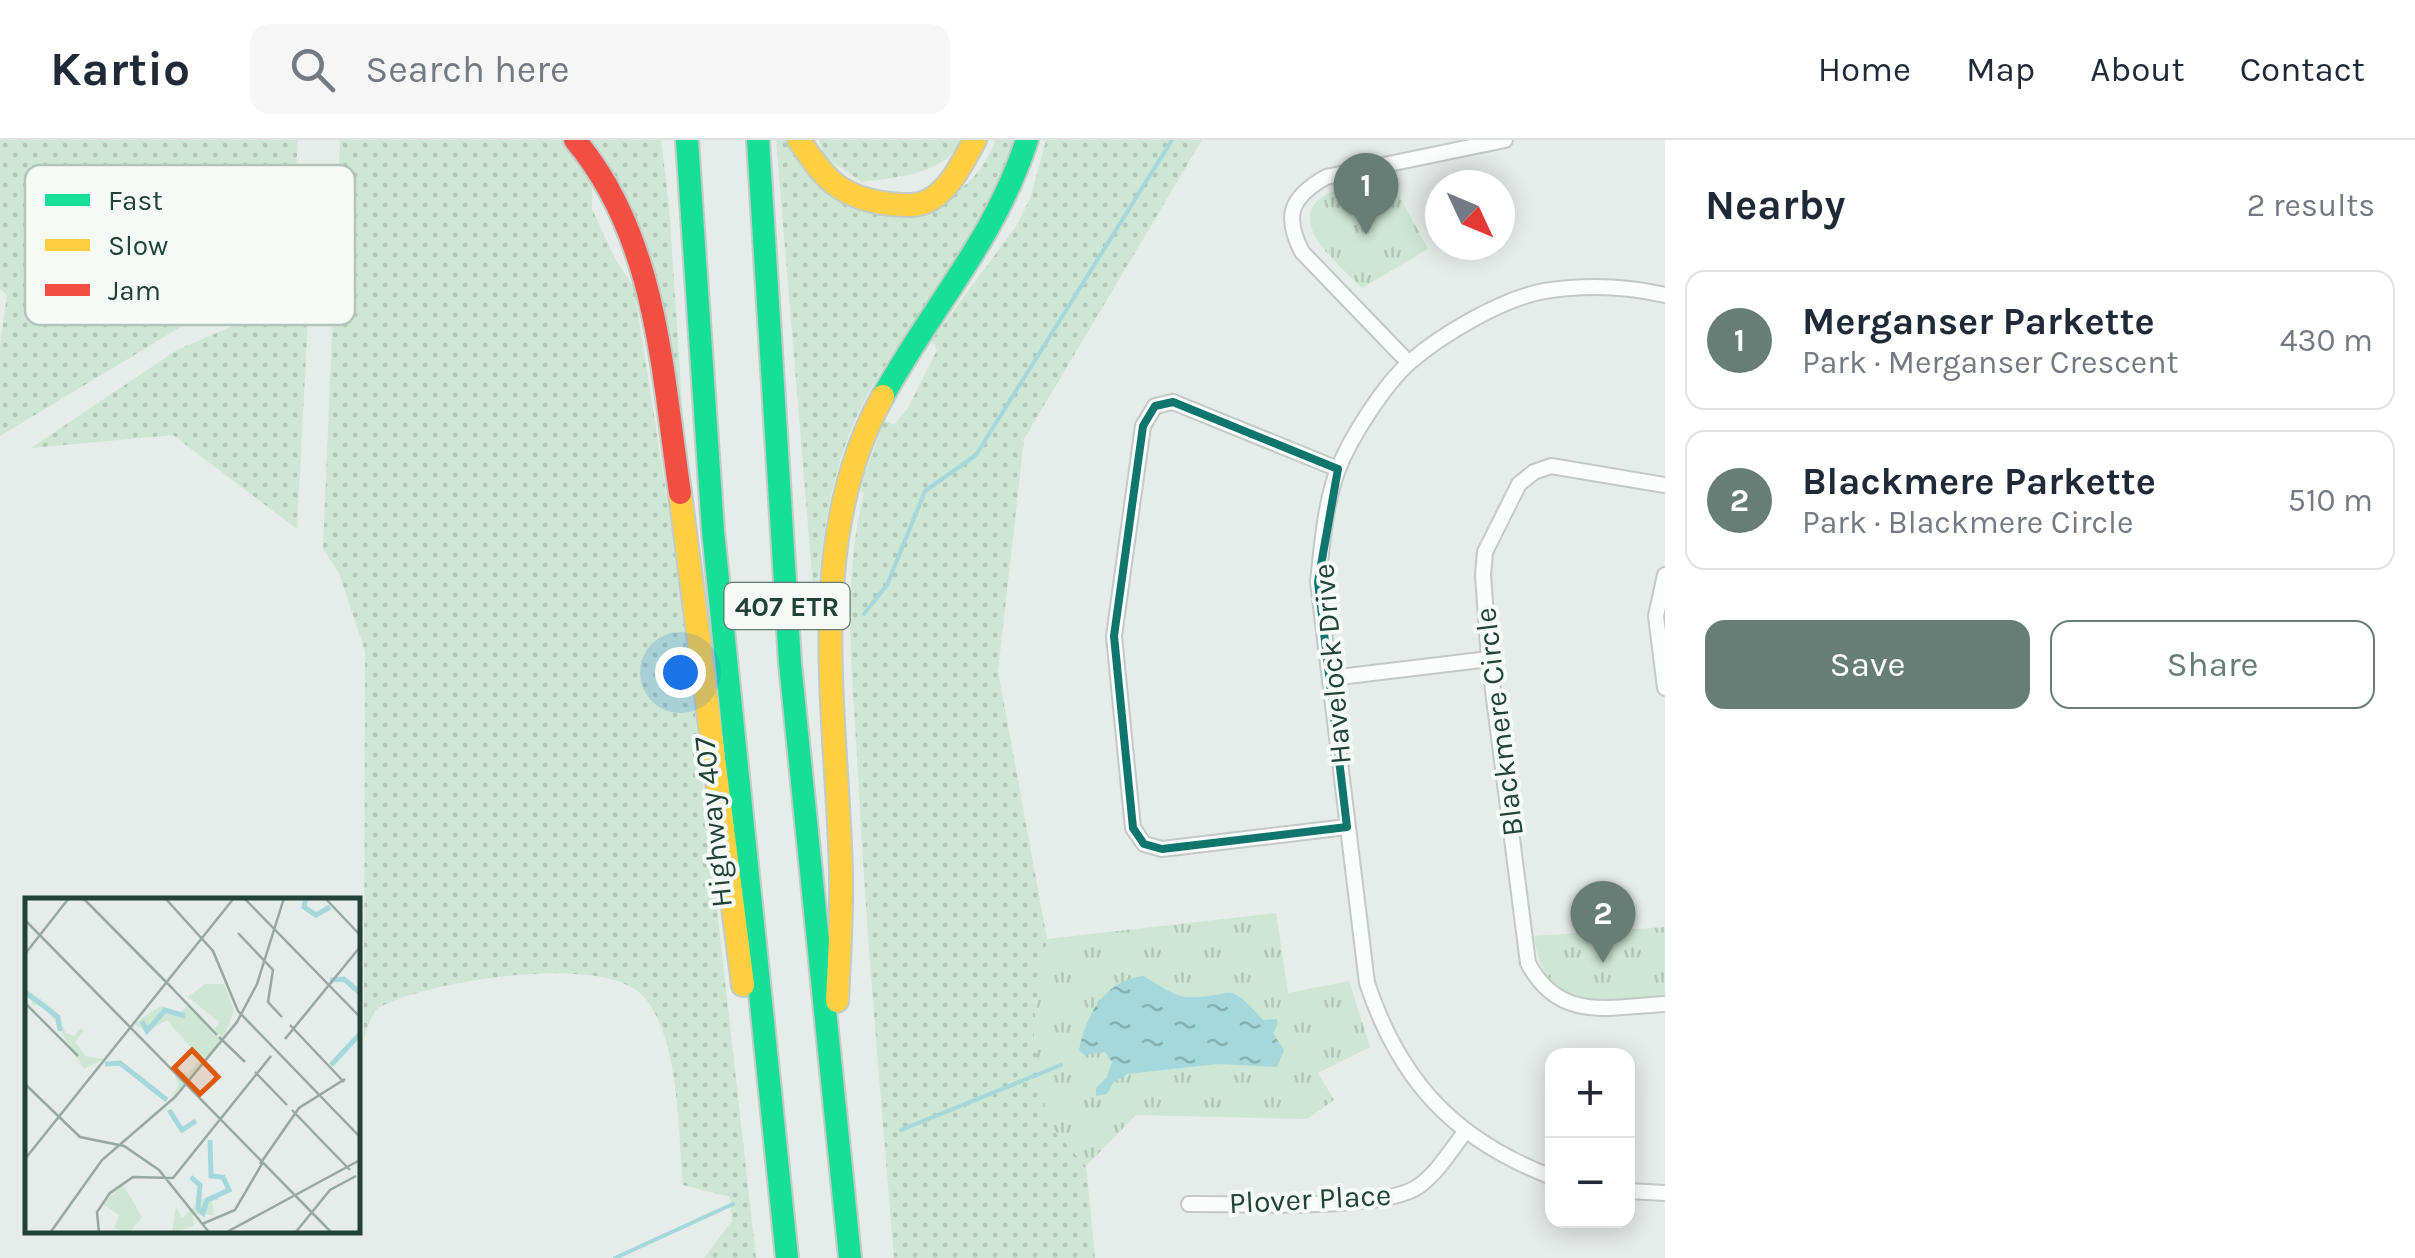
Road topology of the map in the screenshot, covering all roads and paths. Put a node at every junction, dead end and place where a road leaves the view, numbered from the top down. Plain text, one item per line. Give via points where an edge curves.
1 (575, 140) edge
2 (687, 140) edge
3 (758, 140) edge
4 (799, 140) edge
5 (974, 140) edge
6 (1027, 140) edge
7 (1505, 140) edge
8 (1665, 295) edge
9 (1409, 363) junction
10 (1338, 469) junction
11 (1665, 486) edge
12 (1665, 575) edge
13 (1490, 659) junction
14 (1330, 678) junction
15 (1665, 688) edge
16 (1347, 827) junction
17 (1665, 1004) edge
18 (832, 1071) junction
19 (774, 1130) junction
20 (1465, 1132) junction
21 (1545, 1174) edge
22 (1635, 1191) edge
23 (1665, 1193) edge
24 (1189, 1204) dead end
25 (787, 1258) edge
26 (850, 1258) edge

1 - 19 highway via 626,219 655,331 758,1103
2 - 19 highway, Highway 407 / 407 ETR via 713,531
3 - 18 highway, 407 ETR via 790,663
4 - 5 highway via 841,192 911,206 930,200 955,176
6 - 18 highway via 1001,214 874,412 845,494 830,632 842,930
7 - 9 street via 1326,177 1295,202 1291,220 1302,252
8 - 9 street, Havelock Drive via 1600,287 1541,292 1476,317
9 - 10 street, Havelock Drive via 1368,414
10 - 14 street, Havelock Drive via 1318,582
10 - 16 street via 1173,402 1155,406 1143,426 1114,636 1133,828 1144,844 1162,849
11 - 13 street, Blackmere Circle via 1551,466 1519,484 1486,552
12 - 15 street via 1656,616
13 - 14 street
13 - 17 street, Blackmere Circle via 1528,963 1545,989 1579,1008
14 - 16 street, Havelock Drive
16 - 20 street, Havelock Drive via 1376,1012 1410,1074
18 - 26 highway, 407 ETR
19 - 25 highway, Highway 407 / 407 ETR
20 - 21 street, Havelock Drive
20 - 24 street, Plover Place via 1432,1175 1401,1196
22 - 23 street

